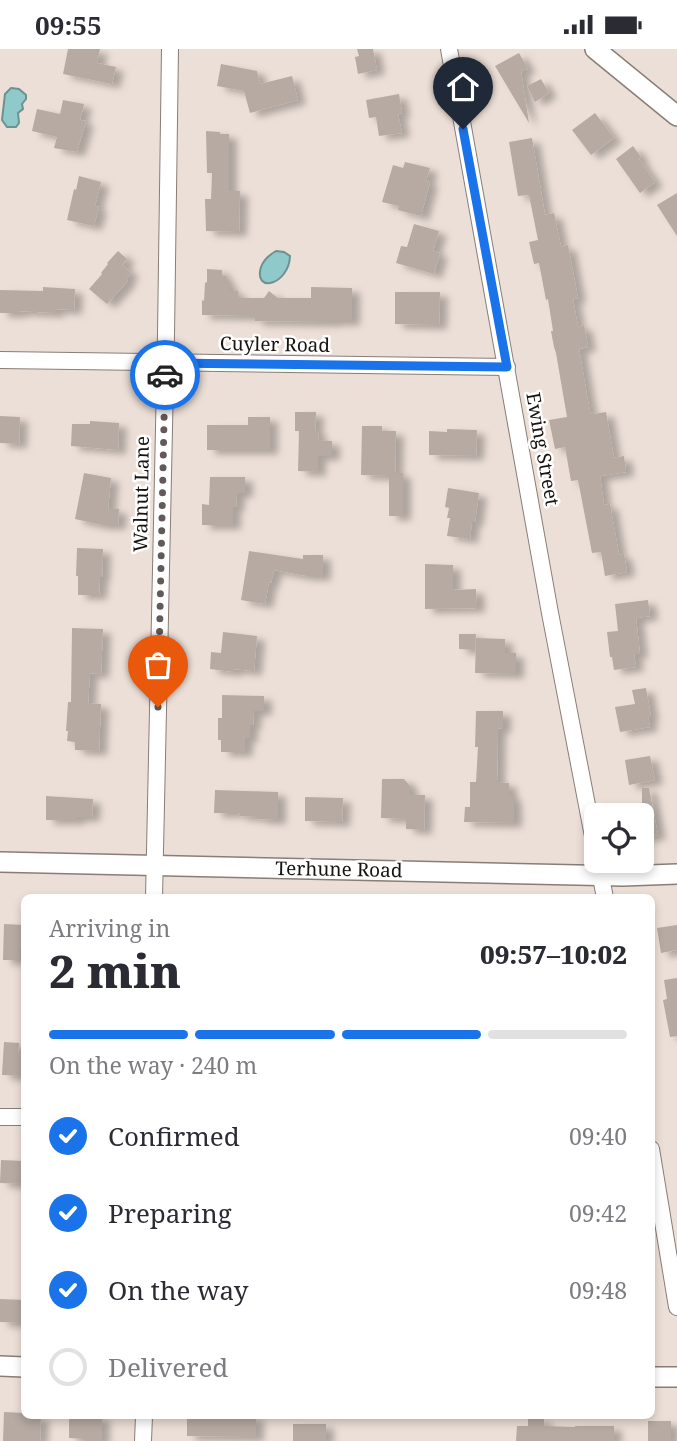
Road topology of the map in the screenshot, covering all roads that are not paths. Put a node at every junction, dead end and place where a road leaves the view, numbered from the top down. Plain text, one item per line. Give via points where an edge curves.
1 (170, 49) edge
2 (449, 49) edge
3 (595, 49) edge
4 (677, 116) edge
5 (0, 360) edge
6 (165, 363) junction
7 (507, 367) junction
8 (586, 803) edge
9 (0, 862) edge
10 (584, 864) edge
11 (154, 865) junction
12 (600, 873) edge
13 (617, 873) edge
14 (677, 874) edge
15 (154, 894) edge
16 (604, 894) edge
17 (0, 1117) edge
18 (21, 1117) edge
19 (655, 1173) edge
20 (677, 1307) edge
21 (0, 1366) edge
22 (21, 1367) edge
23 (655, 1377) edge
24 (677, 1377) edge
25 (144, 1419) edge
26 (143, 1441) edge

1 - 6 street, Walnut Lane
2 - 7 street, Ewing Street
3 - 4 street
5 - 6 street, Cuyler Road
6 - 7 street, Cuyler Road
6 - 11 street, Walnut Lane
7 - 8 street, Ewing Street
9 - 11 street, Terhune Road
10 - 11 street, Terhune Road
11 - 15 street, Walnut Lane
12 - 16 street, Ewing Street
13 - 14 street, Terhune Road
17 - 18 street
19 - 20 street
21 - 22 street
23 - 24 street
25 - 26 street

